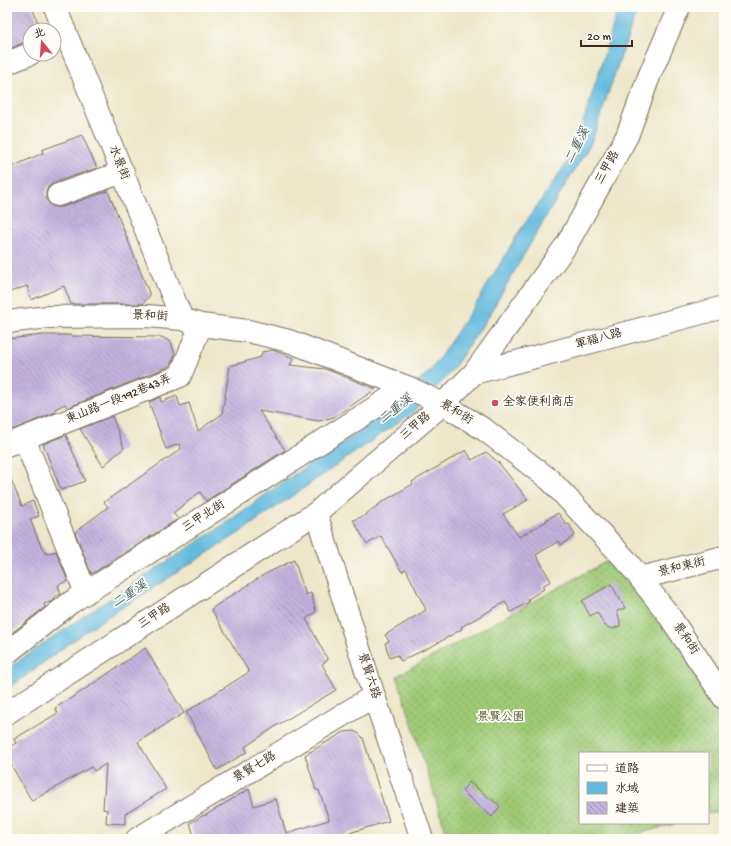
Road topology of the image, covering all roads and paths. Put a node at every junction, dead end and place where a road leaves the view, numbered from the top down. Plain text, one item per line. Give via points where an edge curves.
1 (55, 7) edge
2 (679, 7) edge
3 (58, 22) edge
4 (62, 43) edge
5 (22, 57) edge
6 (7, 63) edge
7 (122, 172) junction
8 (58, 195) dead end
9 (724, 307) edge
10 (7, 322) edge
11 (192, 322) junction
12 (474, 373) junction
13 (407, 387) junction
14 (443, 404) junction
15 (16, 441) edge
16 (316, 513) junction
17 (724, 557) edge
18 (640, 578) junction
19 (86, 593) junction
20 (7, 653) edge
21 (374, 696) junction
22 (724, 698) edge
23 (7, 713) edge
24 (137, 839) edge
25 (422, 839) edge

1 - 3 street, 水景街
2 - 12 street, 三甲路 via 627,136 567,244
4 - 7 street, 水景街
5 - 6 street
7 - 8 street
7 - 11 street, 水景街
9 - 12 street, 軍福八路
10 - 11 street, 景和街 via 56,317 148,316
11 - 13 street, 景和街 via 289,341
11 - 15 street, 東山路一段192巷43弄 via 180,376
12 - 14 street, 三甲路
13 - 14 street, 景和街
13 - 19 street, 三甲北街
14 - 16 street, 三甲路
14 - 18 street, 景和街 via 485,430 550,480
15 - 19 street
16 - 21 street, 景賢六路
16 - 23 street, 三甲路
17 - 18 street, 景和東街
18 - 22 street, 景和街 via 668,614
19 - 20 street, 三甲北街
21 - 24 street, 景賢七路
21 - 25 street, 景賢六路

